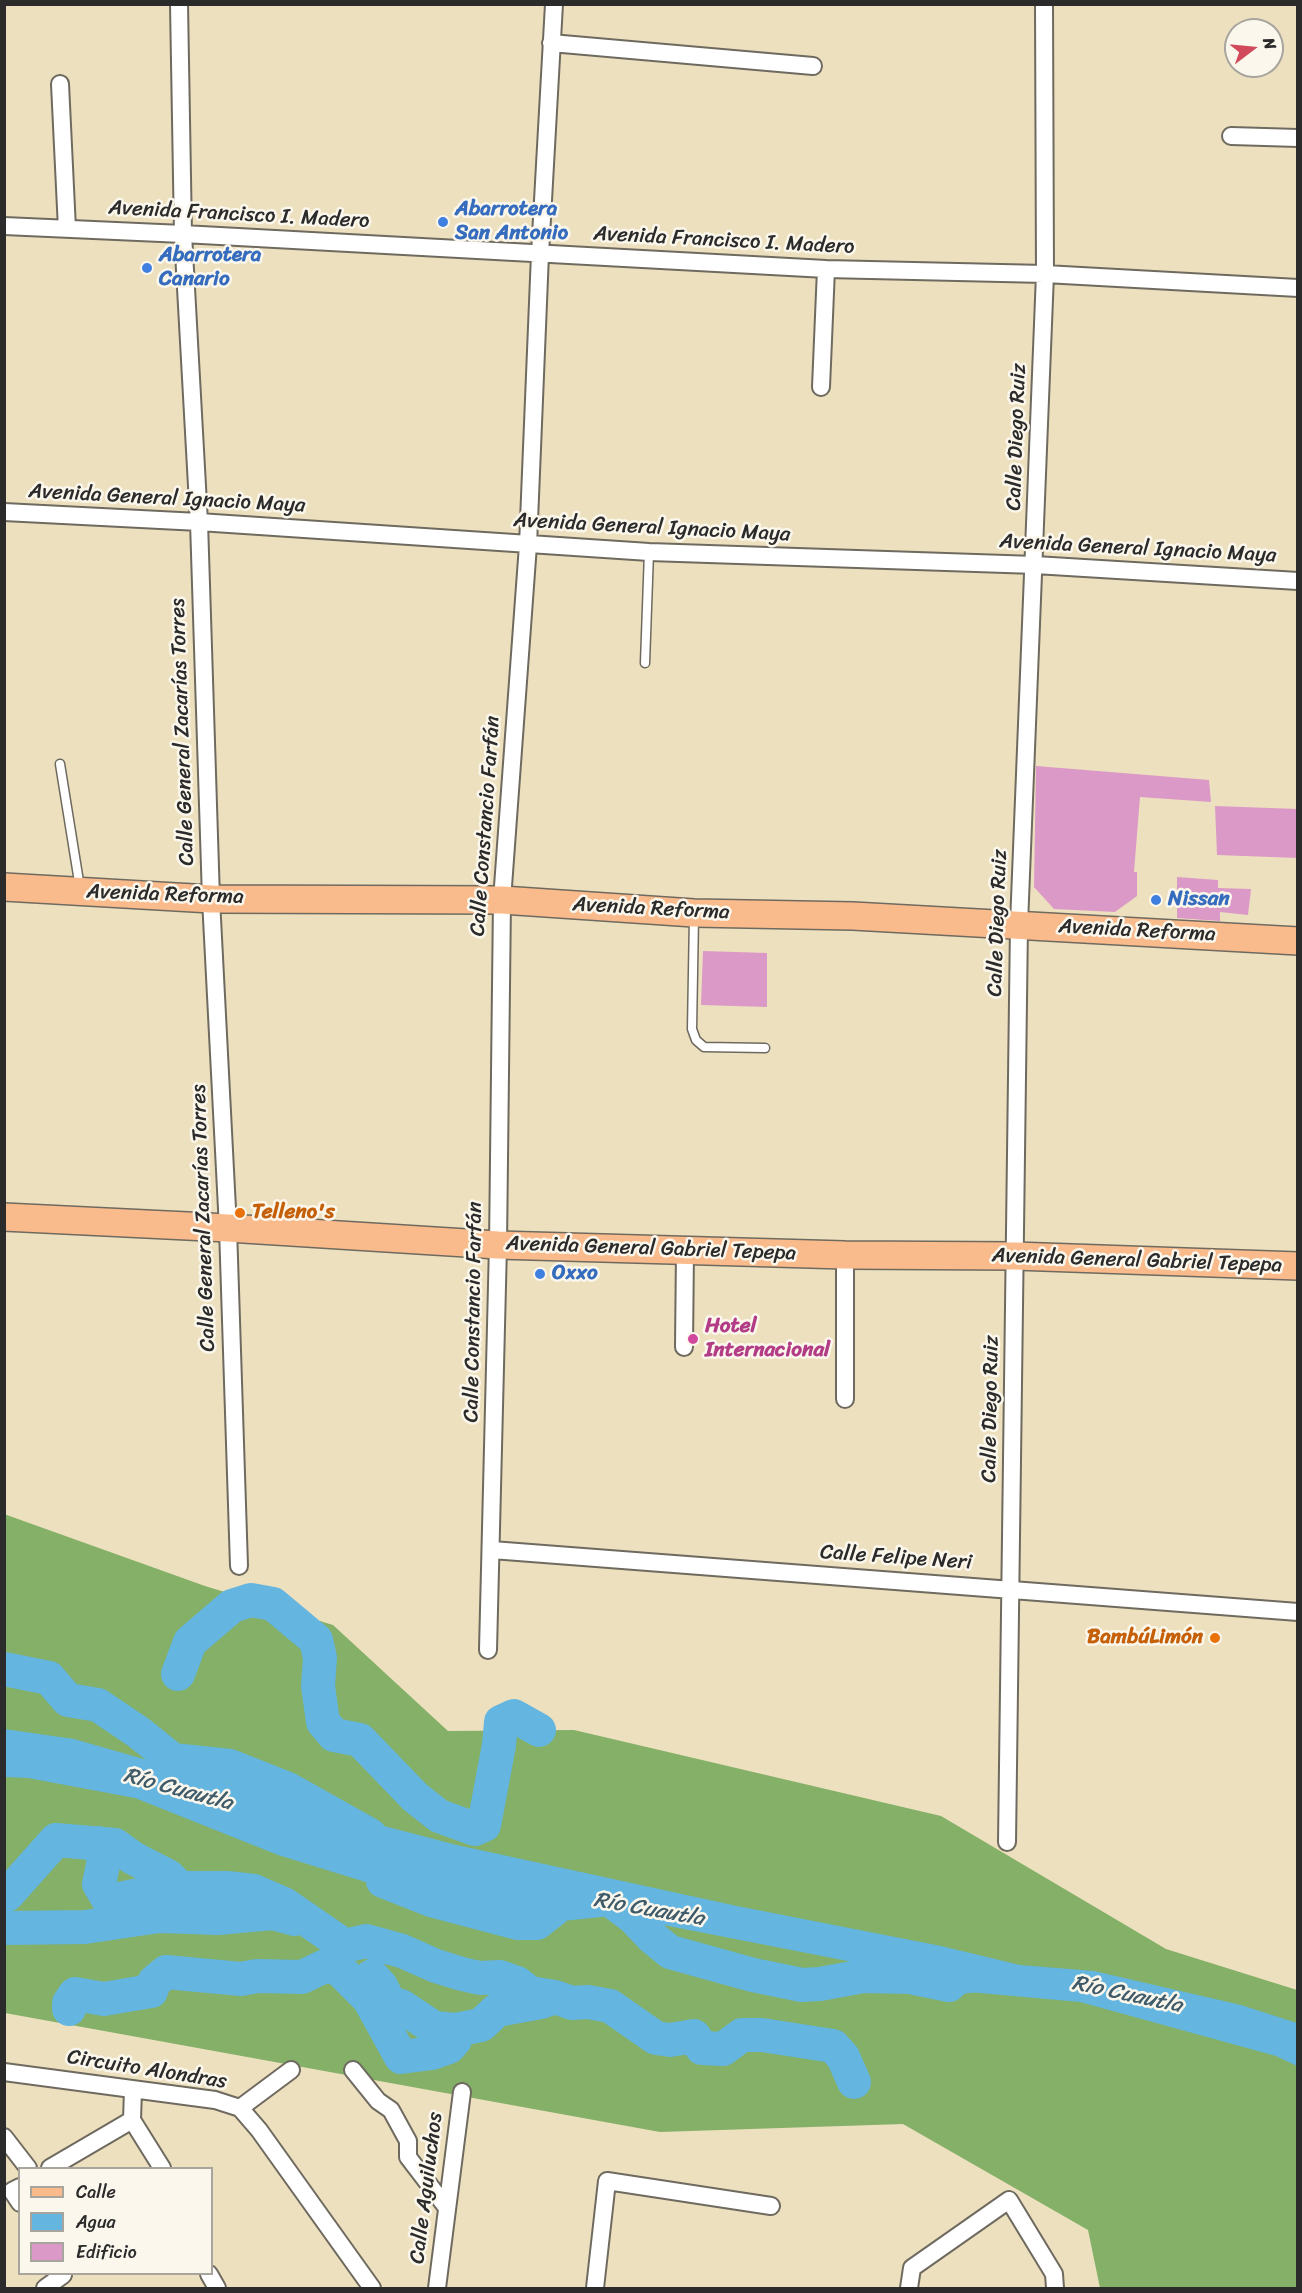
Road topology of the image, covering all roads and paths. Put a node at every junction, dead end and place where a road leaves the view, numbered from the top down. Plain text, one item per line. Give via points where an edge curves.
1 (179, 4) edge
2 (554, 4) edge
3 (1044, 4) edge
4 (551, 43) junction
5 (813, 66) dead end
6 (60, 84) dead end
7 (1231, 136) dead end
8 (1298, 138) edge
9 (4, 226) edge
10 (67, 229) junction
11 (183, 234) junction
12 (540, 254) junction
13 (826, 269) junction
14 (1045, 274) junction
15 (1298, 288) edge
16 (821, 387) dead end
17 (4, 512) edge
18 (199, 522) junction
19 (528, 545) junction
20 (650, 552) junction
21 (1035, 565) junction
22 (1298, 581) edge
23 (645, 663) dead end
24 (60, 764) dead end
25 (4, 886) edge
26 (80, 892) junction
27 (212, 899) junction
28 (502, 900) junction
29 (694, 913) junction
30 (1019, 924) junction
31 (1298, 941) edge
32 (765, 1048) dead end
33 (4, 1217) edge
34 (228, 1228) junction
35 (498, 1245) junction
36 (685, 1250) junction
37 (845, 1254) junction
38 (1015, 1256) junction
39 (1298, 1266) edge
40 (684, 1347) dead end
41 (845, 1399) dead end
42 (492, 1550) junction
43 (239, 1566) dead end
44 (1012, 1589) junction
45 (1298, 1612) edge
46 (488, 1650) dead end
47 (1007, 1842) dead end
48 (291, 2070) dead end
49 (352, 2070) dead end
50 (4, 2072) edge
51 (133, 2089) junction
52 (462, 2092) dead end
53 (240, 2108) junction
54 (132, 2120) junction
55 (4, 2137) edge
56 (26, 2167) edge
57 (53, 2167) edge
58 (161, 2167) edge
59 (18, 2188) edge
60 (18, 2200) edge
61 (771, 2206) dead end
62 (447, 2208) junction
63 (210, 2275) edge
64 (64, 2279) edge
65 (45, 2289) edge
66 (217, 2289) edge
67 (372, 2289) edge
68 (437, 2289) edge
69 (595, 2289) edge
70 (909, 2289) edge
71 (1055, 2289) edge

1 - 11 street, Calle General Zacarías Torres
2 - 4 street, Calle Constancio Farfán
3 - 14 street, Calle Diego Ruiz
4 - 5 street
4 - 12 street, Calle Constancio Farfán
6 - 10 street
7 - 8 street
9 - 10 street, Avenida Francisco I. Madero
10 - 11 street, Avenida Francisco I. Madero
11 - 12 street, Avenida Francisco I. Madero
11 - 18 street, Calle General Zacarías Torres
12 - 13 street, Avenida Francisco I. Madero
12 - 19 street, Calle Constancio Farfán
13 - 14 street, Avenida Francisco I. Madero
13 - 16 street
14 - 15 street, Avenida Francisco I. Madero
14 - 21 street, Calle Diego Ruiz
17 - 18 street, Avenida General Ignacio Maya
18 - 19 street, Avenida General Ignacio Maya
18 - 27 street, Calle General Zacarías Torres
19 - 20 street, Avenida General Ignacio Maya
19 - 28 street, Calle Constancio Farfán
20 - 21 street, Avenida General Ignacio Maya
20 - 23 lane
21 - 22 street, Avenida General Ignacio Maya
21 - 30 street, Calle Diego Ruiz
24 - 26 lane
25 - 26 main road, Avenida Reforma
26 - 27 main road, Avenida Reforma
27 - 28 main road, Avenida Reforma
27 - 34 street, Calle General Zacarías Torres
28 - 29 main road, Avenida Reforma
28 - 35 street, Calle Constancio Farfán
29 - 30 main road, Avenida Reforma
29 - 32 lane via 692,1029 696,1040 704,1047
30 - 31 main road, Avenida Reforma
30 - 38 street, Calle Diego Ruiz
33 - 34 main road, Avenida General Gabriel Tepepa
34 - 35 main road, Avenida General Gabriel Tepepa
34 - 43 street, Calle General Zacarías Torres
35 - 36 main road, Avenida General Gabriel Tepepa
35 - 42 street, Calle Constancio Farfán
36 - 37 main road, Avenida General Gabriel Tepepa
36 - 40 street
37 - 38 main road, Avenida General Gabriel Tepepa
37 - 41 street
38 - 39 main road, Avenida General Gabriel Tepepa
38 - 44 street, Calle Diego Ruiz
42 - 44 street, Calle Felipe Neri
42 - 46 street, Calle Constancio Farfán
44 - 45 street, Calle Felipe Neri
44 - 47 street, Calle Diego Ruiz
48 - 53 street
49 - 62 street via 378,2102 391,2110 408,2141 408,2157
50 - 51 street, Circuito Alondras
51 - 53 street, Circuito Alondras via 215,2100
51 - 54 street
52 - 62 street, Calle Aguiluchos
53 - 67 street, Circuito Alondras via 260,2130
54 - 57 street
54 - 58 street
55 - 56 street
59 - 60 street via 12,2191
61 - 69 street via 607,2181
62 - 68 street, Calle Aguiluchos
63 - 66 street
64 - 65 street
70 - 71 street via 912,2268 1009,2200 1054,2274

